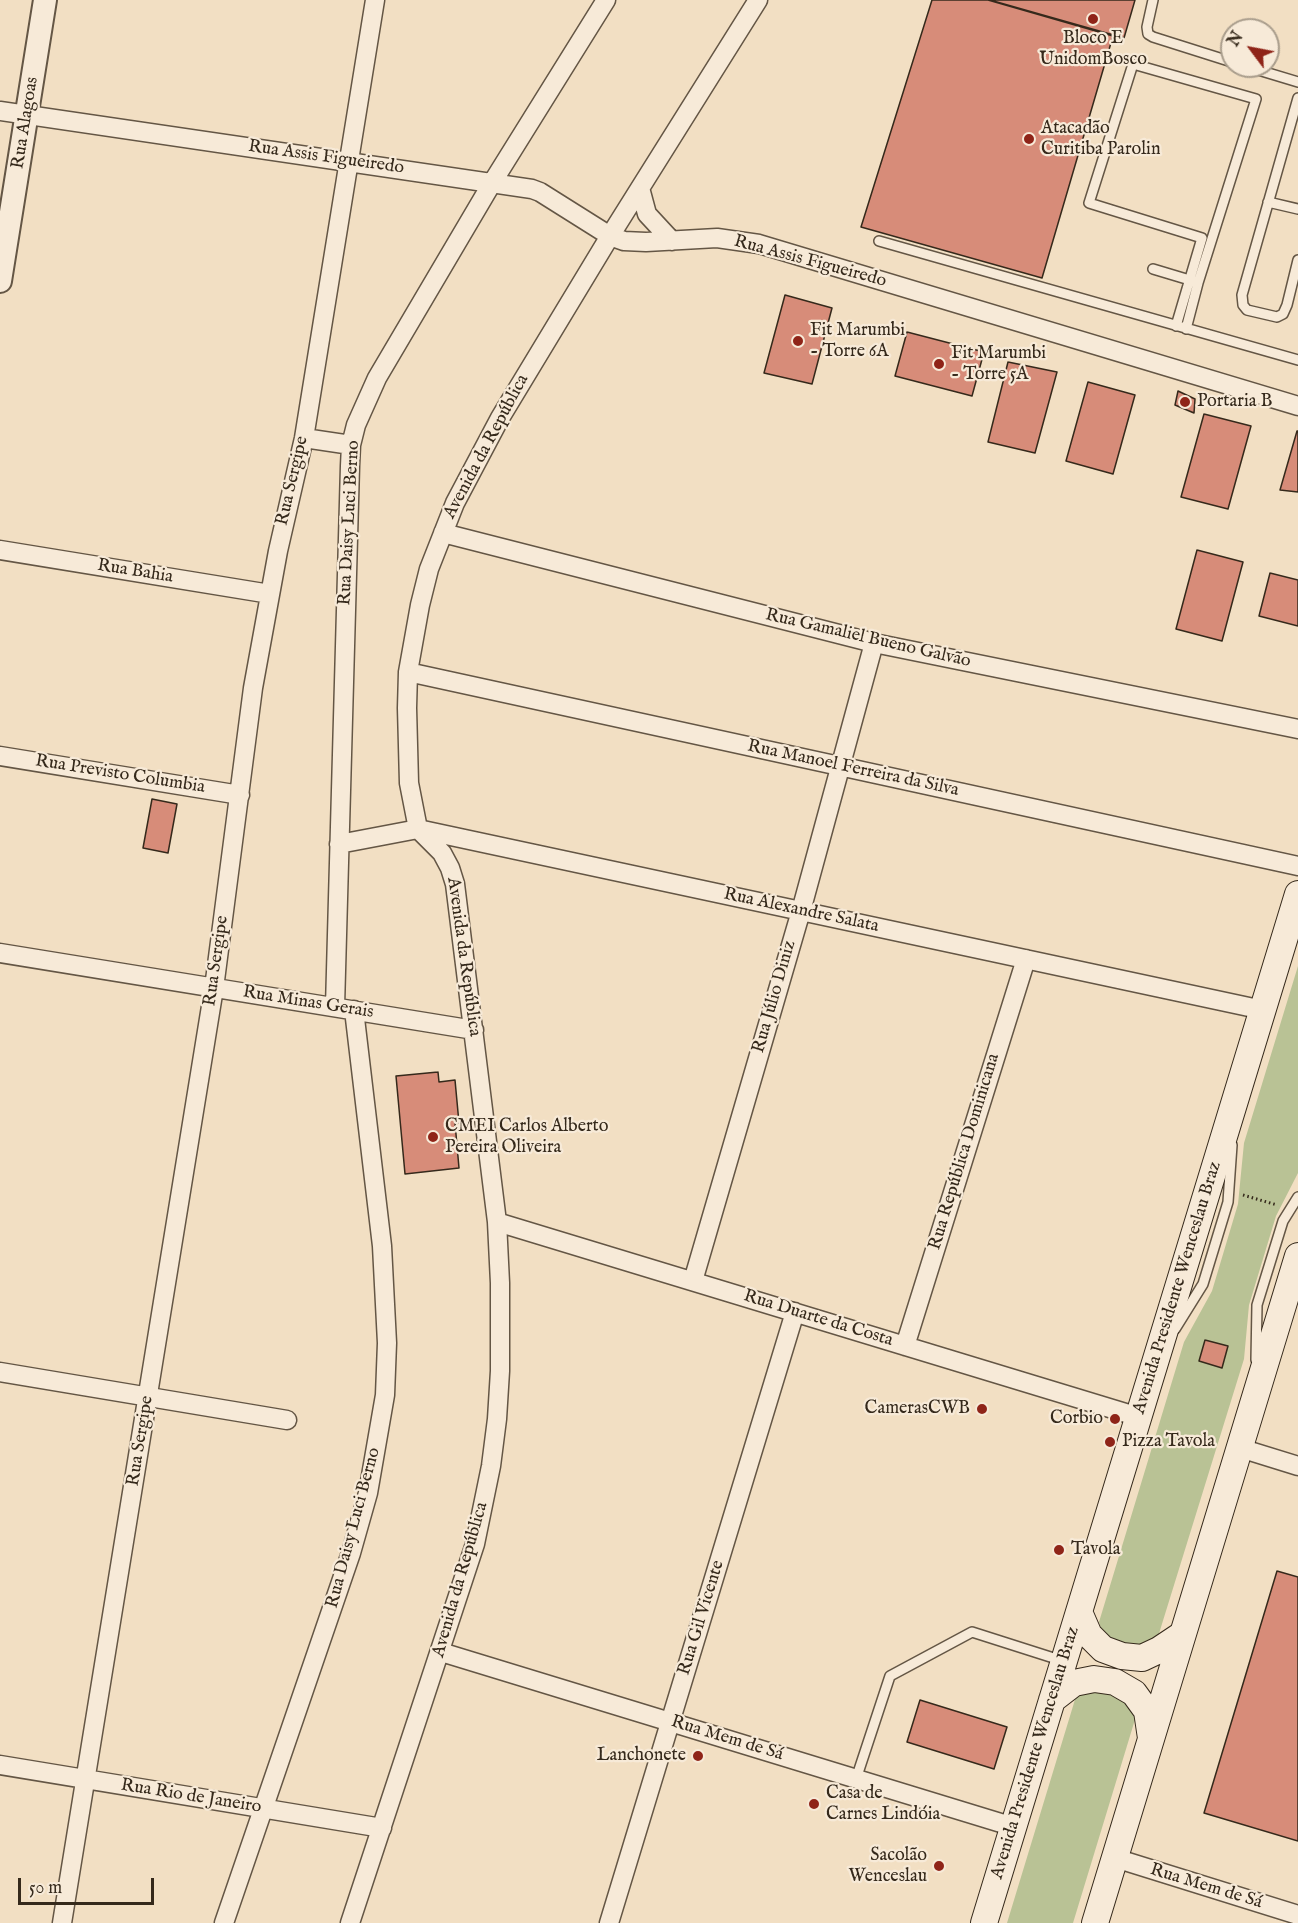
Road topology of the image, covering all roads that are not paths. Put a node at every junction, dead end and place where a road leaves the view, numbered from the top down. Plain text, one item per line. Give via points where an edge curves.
1 (45, 0) edge
2 (375, 0) edge
3 (606, 0) edge
4 (758, 0) edge
5 (1153, 0) edge
6 (1220, 58) edge
7 (1280, 77) edge
8 (1298, 82) edge
9 (1298, 98) edge
10 (0, 111) edge
11 (27, 115) junction
12 (348, 162) junction
13 (492, 183) junction
14 (640, 188) junction
15 (1268, 201) junction
16 (1298, 209) edge
17 (610, 236) junction
18 (672, 241) junction
19 (879, 241) dead end
20 (1298, 260) edge
21 (1153, 269) dead end
22 (0, 281) edge
23 (1194, 282) junction
24 (1176, 326) junction
25 (1186, 329) junction
26 (1298, 360) edge
27 (1298, 405) edge
28 (304, 438) junction
29 (351, 445) junction
30 (442, 533) junction
31 (0, 550) edge
32 (270, 594) junction
33 (874, 643) junction
34 (408, 672) junction
35 (1298, 729) edge
36 (0, 756) edge
37 (840, 766) junction
38 (240, 795) junction
39 (418, 830) junction
40 (339, 844) junction
41 (1298, 866) edge
42 (1298, 894) edge
43 (801, 911) junction
44 (0, 953) edge
45 (1026, 959) junction
46 (214, 988) junction
47 (335, 1007) junction
48 (354, 1010) junction
49 (1263, 1010) junction
50 (474, 1030) junction
51 (1237, 1095) junction
52 (1298, 1197) edge
53 (497, 1222) junction
54 (1298, 1256) edge
55 (693, 1281) junction
56 (795, 1312) junction
57 (905, 1346) junction
58 (1155, 1363) junction
59 (0, 1372) edge
60 (1256, 1396) junction
61 (148, 1397) junction
62 (1139, 1417) junction
63 (287, 1420) dead end
64 (1240, 1448) junction
65 (1298, 1466) edge
66 (1079, 1612) junction
67 (1183, 1634) junction
68 (441, 1652) junction
69 (1064, 1662) junction
70 (1052, 1700) junction
71 (670, 1722) junction
72 (1151, 1738) junction
73 (0, 1765) edge
74 (86, 1779) junction
75 (856, 1779) junction
76 (263, 1809) junction
77 (1014, 1827) junction
78 (382, 1828) junction
79 (1115, 1858) junction
80 (1298, 1915) edge
81 (62, 1923) edge
82 (224, 1923) edge
83 (350, 1923) edge
84 (609, 1923) edge
85 (984, 1923) edge
86 (1095, 1923) edge

1 - 11 street, Rua Alagoas
2 - 12 street, Rua Sergipe
3 - 13 street, Rua Daisy Luci Berno
4 - 14 street, Avenida da República
5 - 6 lane via 1148,34
7 - 8 lane
9 - 15 lane
10 - 11 street, Rua Assis Figueiredo
11 - 12 street, Rua Assis Figueiredo
11 - 22 street, Rua Alagoas
12 - 13 street, Rua Assis Figueiredo
12 - 28 street, Rua Sergipe
13 - 17 street, Rua Assis Figueiredo via 540,192
13 - 29 street, Rua Daisy Luci Berno via 377,378 364,403
14 - 17 street, Avenida da República
14 - 18 street via 647,214
15 - 16 lane
15 - 20 lane via 1242,295 1247,310 1277,317 1283,314
17 - 18 street, Rua Assis Figueiredo via 635,242
17 - 30 street, Avenida da República via 476,460
18 - 27 street, Rua Assis Figueiredo via 717,238 759,244
19 - 24 lane
21 - 23 lane
23 - 23 lane via 1256,99 1133,64 1089,203 1203,238
23 - 24 lane
23 - 25 lane
24 - 25 lane
25 - 26 lane
28 - 29 street
28 - 32 street, Rua Sergipe
29 - 40 street, Rua Daisy Luci Berno
30 - 33 street, Rua Gamaliel Bueno Galvão
30 - 34 street, Avenida da República via 420,605
31 - 32 street, Rua Bahia
32 - 38 street, Rua Sergipe
33 - 35 street, Rua Gamaliel Bueno Galvão
33 - 37 street, Rua Júlio Diniz
34 - 37 street, Rua Manoel Ferreira da Silva
34 - 39 street, Avenida da República via 410,783
36 - 38 street, Rua Previsto Columbia
37 - 41 street, Rua Manoel Ferreira da Silva
37 - 43 street, Rua Júlio Diniz
38 - 46 street, Rua Sergipe
39 - 40 street, Rua Alexandre Salata
39 - 43 street, Rua Alexandre Salata
39 - 50 street, Avenida da República via 442,854 455,884
40 - 47 street, Rua Daisy Luci Berno
42 - 49 main road, Avenida Presidente Wenceslau Braz
43 - 45 street, Rua Alexandre Salata
43 - 55 street, Rua Júlio Diniz
44 - 46 street, Rua Minas Gerais
45 - 49 street, Rua Alexandre Salata
45 - 57 street, Rua República Dominicana
46 - 47 street, Rua Minas Gerais
46 - 61 street, Rua Sergipe
47 - 48 street, Rua Minas Gerais
48 - 50 street, Rua Minas Gerais
48 - 76 street, Rua Daisy Luci Berno via 382,1246 387,1343 385,1395 368,1493 351,1553
49 - 51 main road, Avenida Presidente Wenceslau Braz
50 - 53 street, Avenida da República
51 - 58 main road, Avenida Presidente Wenceslau Braz
51 - 58 lane via 1228,1202 1203,1284
52 - 60 lane via 1282,1221 1257,1305
53 - 55 street, Rua Duarte da Costa
53 - 68 street, Avenida da República via 501,1327 495,1431 475,1544
54 - 60 main road
55 - 56 street, Rua Duarte da Costa
56 - 57 street, Rua Duarte da Costa
56 - 71 street, Rua Gil Vicente
57 - 62 street, Rua Duarte da Costa
58 - 62 main road, Avenida Presidente Wenceslau Braz
59 - 61 street
60 - 64 main road
61 - 63 street
61 - 74 street, Rua Sergipe
62 - 66 main road, Avenida Presidente Wenceslau Braz
64 - 65 street
64 - 67 main road
66 - 67 main road via 1089,1635 1102,1649 1122,1656 1142,1658
66 - 69 main road, Avenida Presidente Wenceslau Braz
67 - 72 main road
68 - 71 street, Rua Mem de Sá
68 - 78 street, Avenida da República
69 - 70 main road, Avenida Presidente Wenceslau Braz
69 - 75 lane via 972,1632 890,1676
70 - 72 main road via 1074,1683 1094,1679 1115,1683 1134,1693 1147,1711
70 - 77 main road, Avenida Presidente Wenceslau Braz
71 - 75 street, Rua Mem de Sá
71 - 84 street, Rua Gil Vicente
72 - 79 main road
73 - 74 street, Rua Rio de Janeiro
74 - 76 street, Rua Rio de Janeiro
74 - 81 street, Rua Sergipe
75 - 77 street, Rua Mem de Sá
76 - 78 street, Rua Rio de Janeiro
76 - 82 street, Rua Daisy Luci Berno
77 - 85 main road, Avenida Presidente Wenceslau Braz
78 - 83 street, Avenida da República
79 - 80 street, Rua Mem de Sá
79 - 86 main road

